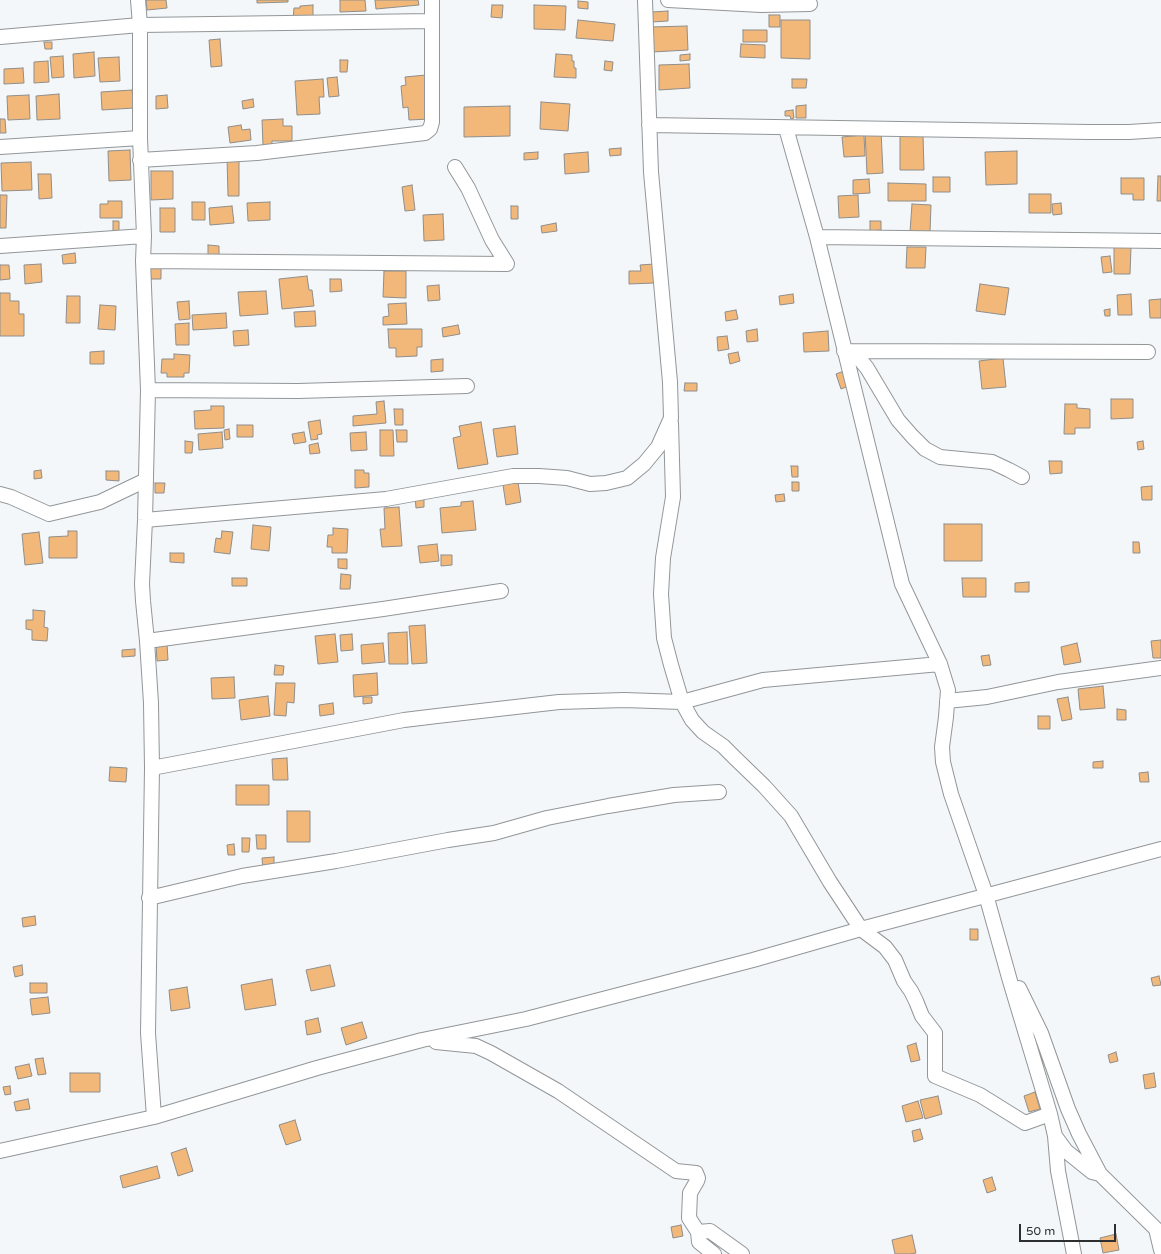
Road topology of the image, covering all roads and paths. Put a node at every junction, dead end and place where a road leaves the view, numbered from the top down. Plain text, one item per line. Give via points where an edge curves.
1 (138, 0) edge
2 (432, 0) edge
3 (645, 0) edge
4 (668, 0) edge
5 (810, 4) dead end
6 (432, 20) junction
7 (140, 25) junction
8 (0, 37) edge
9 (649, 125) junction
10 (786, 128) junction
11 (1161, 130) edge
12 (140, 138) junction
13 (0, 148) edge
14 (140, 160) junction
15 (455, 167) dead end
16 (144, 236) junction
17 (816, 237) junction
18 (1161, 242) edge
19 (0, 246) edge
20 (143, 260) junction
21 (849, 351) junction
22 (1148, 352) dead end
23 (467, 386) dead end
24 (148, 390) junction
25 (671, 418) junction
26 (1022, 478) dead end
27 (146, 480) junction
28 (0, 494) edge
29 (145, 520) junction
30 (501, 591) dead end
31 (148, 641) junction
32 (940, 664) junction
33 (1161, 668) edge
34 (947, 701) junction
35 (682, 702) junction
36 (152, 768) junction
37 (719, 792) dead end
38 (1161, 849) edge
39 (986, 895) junction
40 (149, 898) junction
41 (861, 929) junction
42 (1010, 981) junction
43 (422, 1040) junction
44 (1050, 1114) junction
45 (154, 1117) junction
46 (1055, 1136) junction
47 (0, 1151) edge
48 (1100, 1174) junction
49 (699, 1244) edge
50 (1161, 1250) edge
51 (714, 1254) edge
52 (742, 1254) edge
53 (1074, 1254) edge

1 - 7 street
2 - 6 street
3 - 9 street
4 - 5 street via 761,5
6 - 7 street
6 - 14 street via 432,122 430,129 425,133 257,153
7 - 8 street
7 - 12 street
9 - 10 street
9 - 25 street
10 - 11 street via 1089,132
10 - 17 street
12 - 13 street
12 - 14 street
14 - 16 street
15 - 20 street via 468,188 492,240 508,264
16 - 19 street
16 - 20 street
17 - 18 street
17 - 21 street
20 - 24 street
21 - 22 street
21 - 26 street via 867,368 898,420 925,449 940,457 992,462
21 - 32 street via 902,584
23 - 24 street via 298,392
24 - 27 street
25 - 29 street via 658,447 644,464 627,478 606,483 590,484 567,478 513,476 386,499
25 - 35 street via 673,497 663,558 661,594 664,638
27 - 28 street via 100,502 49,514
27 - 29 street
29 - 31 street via 142,584
30 - 31 street
31 - 36 street
32 - 34 street via 948,690
32 - 35 street via 763,680
33 - 34 street via 1058,682 987,697
34 - 39 street via 942,762
35 - 36 street via 559,702 436,716
35 - 41 street via 692,720 703,732 735,758 791,816
36 - 40 street
37 - 40 street via 674,795 608,806 494,832 336,862 242,876
38 - 39 street
39 - 41 street
39 - 42 street
40 - 45 street via 148,1034
41 - 43 street via 526,1020
41 - 44 street via 885,947 911,991 922,1016 935,1033 935,1076 980,1095 1025,1123
42 - 44 street
42 - 48 street via 1019,988 1038,1027 1068,1110
43 - 45 street via 317,1068
43 - 49 street via 476,1046 486,1050 558,1091 676,1171 696,1174 698,1178 690,1193 689,1218
44 - 46 street
45 - 47 street
46 - 48 street via 1066,1151 1092,1172
46 - 53 street via 1058,1171
48 - 50 street via 1156,1229
49 - 51 street
49 - 52 street via 710,1230

